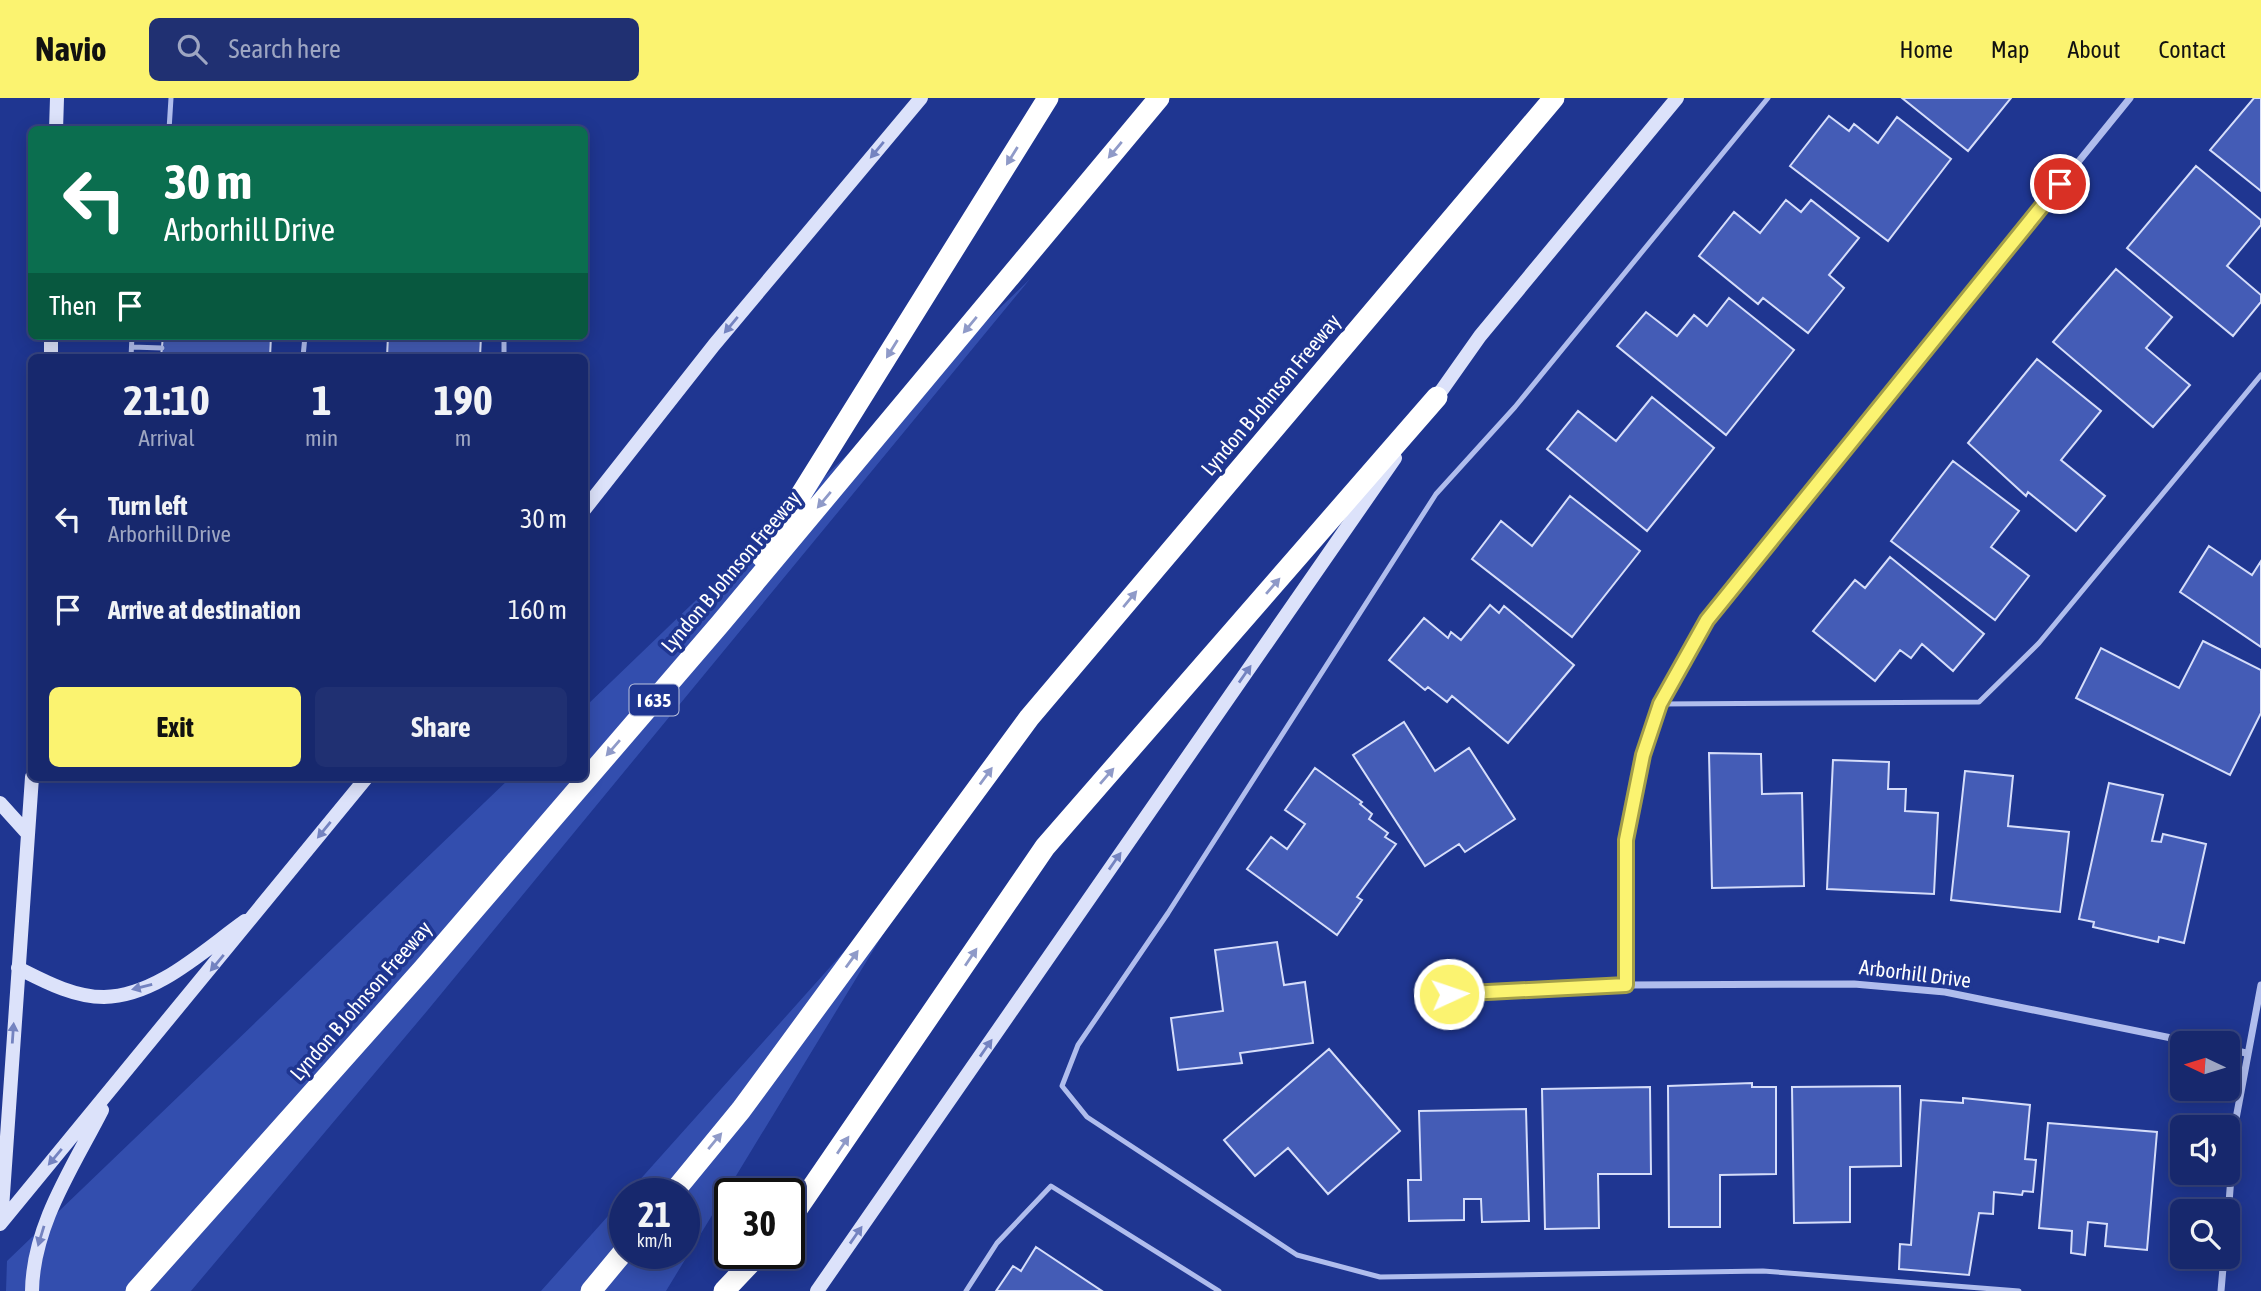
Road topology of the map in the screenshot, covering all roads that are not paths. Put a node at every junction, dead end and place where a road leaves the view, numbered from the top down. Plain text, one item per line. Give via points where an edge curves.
1 (57, 98) edge
2 (172, 98) edge
3 (921, 98) edge
4 (1048, 98) edge
5 (1159, 98) edge
6 (1554, 98) edge
7 (1677, 98) edge
8 (1768, 98) edge
9 (2130, 98) edge
10 (56, 126) edge
11 (169, 126) edge
12 (132, 340) edge
13 (132, 347) junction
14 (162, 348) dead end
15 (131, 354) edge
16 (2261, 375) edge
17 (1437, 397) junction
18 (588, 505) edge
19 (720, 624) junction
20 (1660, 704) junction
21 (588, 777) edge
22 (32, 781) edge
23 (364, 781) edge
24 (585, 781) edge
25 (0, 803) edge
26 (28, 834) junction
27 (260, 911) junction
28 (18, 968) junction
29 (1626, 985) junction
30 (2261, 985) edge
31 (1449, 994) dead end
32 (2170, 1038) edge
33 (2240, 1052) edge
34 (2246, 1053) junction
35 (114, 1086) junction
36 (685, 1178) edge
37 (805, 1198) edge
38 (2229, 1199) edge
39 (0, 1223) edge
40 (0, 1232) edge
41 (609, 1269) edge
42 (745, 1269) edge
43 (2223, 1269) edge
44 (32, 1291) edge
45 (136, 1291) edge
46 (591, 1291) edge
47 (724, 1291) edge
48 (817, 1291) edge
49 (966, 1291) edge
50 (1219, 1291) edge
51 (2019, 1291) edge
52 (2221, 1291) edge

1 - 10 main road
2 - 11 lane
3 -> 18 main road via 714,345
4 -> 19 highway
5 -> 19 highway, Lyndon B Johnson Freeway / I 635
36 -> 6 highway, Lyndon B Johnson Freeway via 741,1110 1029,718
7 - 17 main road via 1480,336
8 - 51 lane via 1515,407 1436,494 1168,913 1078,1045 1062,1086 1087,1117 1297,1255 1380,1277 1763,1271
9 - 20 street via 1707,620
12 - 13 lane
13 - 14 lane
13 - 15 lane
16 - 20 lane via 2039,643 1979,702
37 -> 17 highway via 1045,847
48 -> 17 main road
19 -> 21 highway, Lyndon B Johnson Freeway / I 635
20 - 29 street via 1643,755 1626,840
22 - 26 main road
23 -> 27 main road
24 -> 45 highway, Lyndon B Johnson Freeway / I 635
25 - 26 main road
26 - 28 main road
27 -> 28 main road via 154,984 104,997 63,990
27 -> 35 main road
39 -> 28 main road
29 - 31 street, Arborhill Drive
29 - 32 street, Arborhill Drive via 1854,984 1945,992
30 - 34 street
33 - 34 street
34 - 38 street
35 -> 39 main road
35 -> 44 main road via 45,1222 32,1262
39 - 40 main road
41 - 46 highway
42 - 47 highway
43 - 52 street
49 - 50 lane via 997,1243 1051,1185

